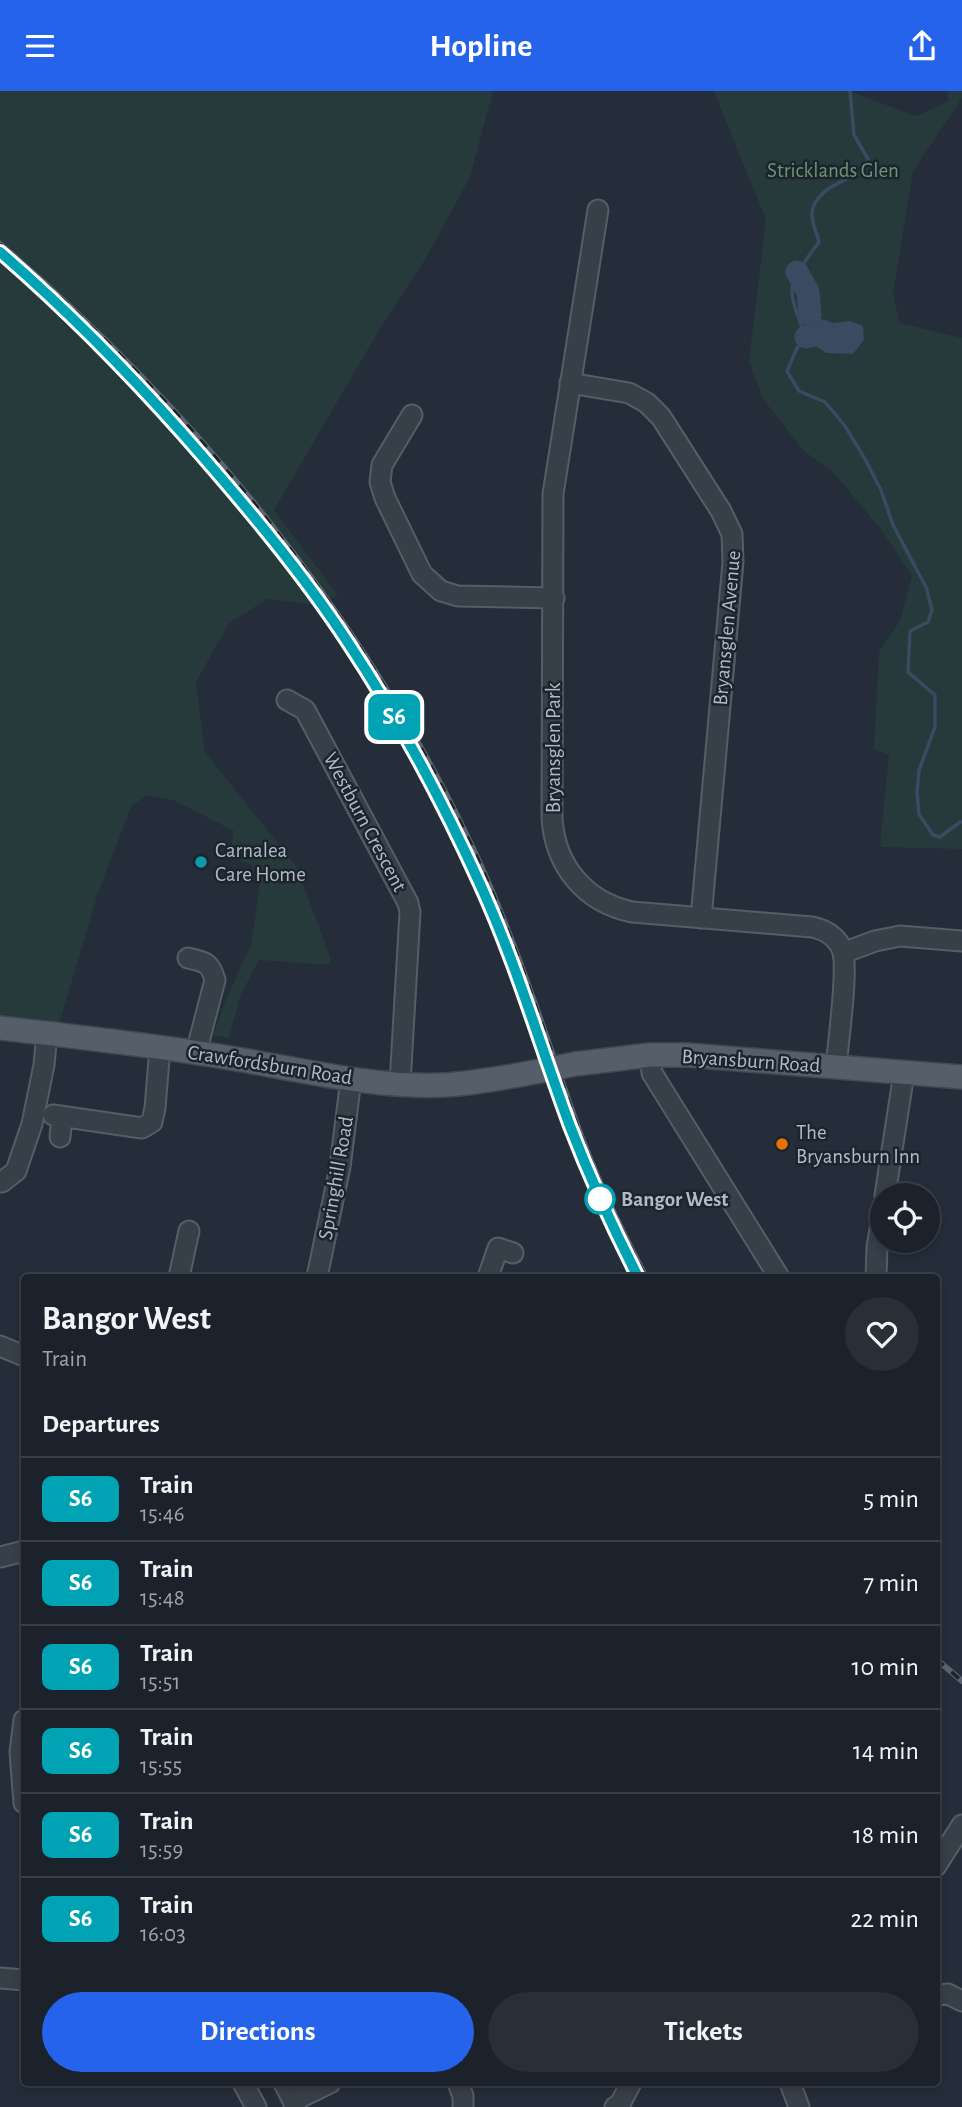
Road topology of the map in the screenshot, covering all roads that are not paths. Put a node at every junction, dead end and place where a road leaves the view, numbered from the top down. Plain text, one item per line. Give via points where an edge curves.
1 (598, 210) dead end
2 (570, 383) junction
3 (412, 415) dead end
4 (554, 598) junction
5 (287, 700) dead end
6 (701, 918) junction
7 (962, 941) edge
8 (843, 953) junction
9 (188, 958) dead end
10 (0, 1028) edge
11 (47, 1033) junction
12 (160, 1047) junction
13 (196, 1053) junction
14 (650, 1055) junction
15 (836, 1067) junction
16 (540, 1071) joint
17 (904, 1073) junction
18 (962, 1077) edge
19 (351, 1079) junction
20 (400, 1084) junction
21 (60, 1137) dead end
22 (0, 1182) edge
23 (887, 1183) edge
24 (189, 1231) dead end
25 (513, 1253) dead end
26 (877, 1253) edge
27 (180, 1274) edge
28 (318, 1274) edge
29 (489, 1274) edge
30 (777, 1274) edge
31 (876, 1274) edge
32 (0, 1346) edge
33 (21, 1355) edge
34 (21, 1552) edge
35 (0, 1557) edge
36 (21, 1744) edge
37 (21, 1765) edge
38 (962, 1825) edge
39 (957, 1847) edge
40 (940, 1862) edge
41 (0, 1978) edge
42 (21, 1980) edge
43 (940, 1995) edge
44 (962, 2001) edge
45 (245, 2086) edge
46 (288, 2086) edge
47 (325, 2086) edge
48 (459, 2086) edge
49 (629, 2086) edge
50 (791, 2086) edge
51 (305, 2098) edge
52 (256, 2107) edge
53 (463, 2107) edge
54 (615, 2107) edge
55 (799, 2107) edge

1 - 2 street, Bryansglen Park
2 - 4 street, Bryansglen Park via 553,494
2 - 6 street, Bryansglen Avenue via 629,393 654,409 732,534
3 - 4 street via 382,465 380,482 422,574 441,591 458,596
4 - 6 street, Bryansglen Park via 552,818 562,862 583,889 612,907
5 - 20 street, Westburn Crescent via 305,710 408,903
6 - 8 street, Bryansglen Park via 819,928 837,941
7 - 8 street via 900,936
8 - 15 street
9 - 13 street via 208,964 215,980
10 - 11 main road, Crawfordsburn Road
11 - 12 main road, Crawfordsburn Road
11 - 22 street via 32,1124 16,1171
12 - 13 main road, Crawfordsburn Road
12 - 21 street via 152,1122 142,1128 57,1116
13 - 19 main road, Crawfordsburn Road
14 - 15 main road, Bryansburn Road
14 - 16 main road, Bryansburn Road, bridge
14 - 30 street via 652,1073
15 - 17 main road, Bryansburn Road
16 - 20 main road, Crawfordsburn Road via 482,1082
17 - 18 main road, Bryansburn Road
17 - 23 street
19 - 20 main road, Crawfordsburn Road
19 - 28 street, Springhill Road via 340,1167
24 - 27 street
25 - 29 street via 498,1248
26 - 31 street
32 - 33 street
34 - 35 street
36 - 37 street
38 - 39 street
39 - 40 street
41 - 42 street
43 - 44 street
45 - 52 street
46 - 51 street
47 - 51 street
48 - 53 street
49 - 54 street
50 - 55 street

